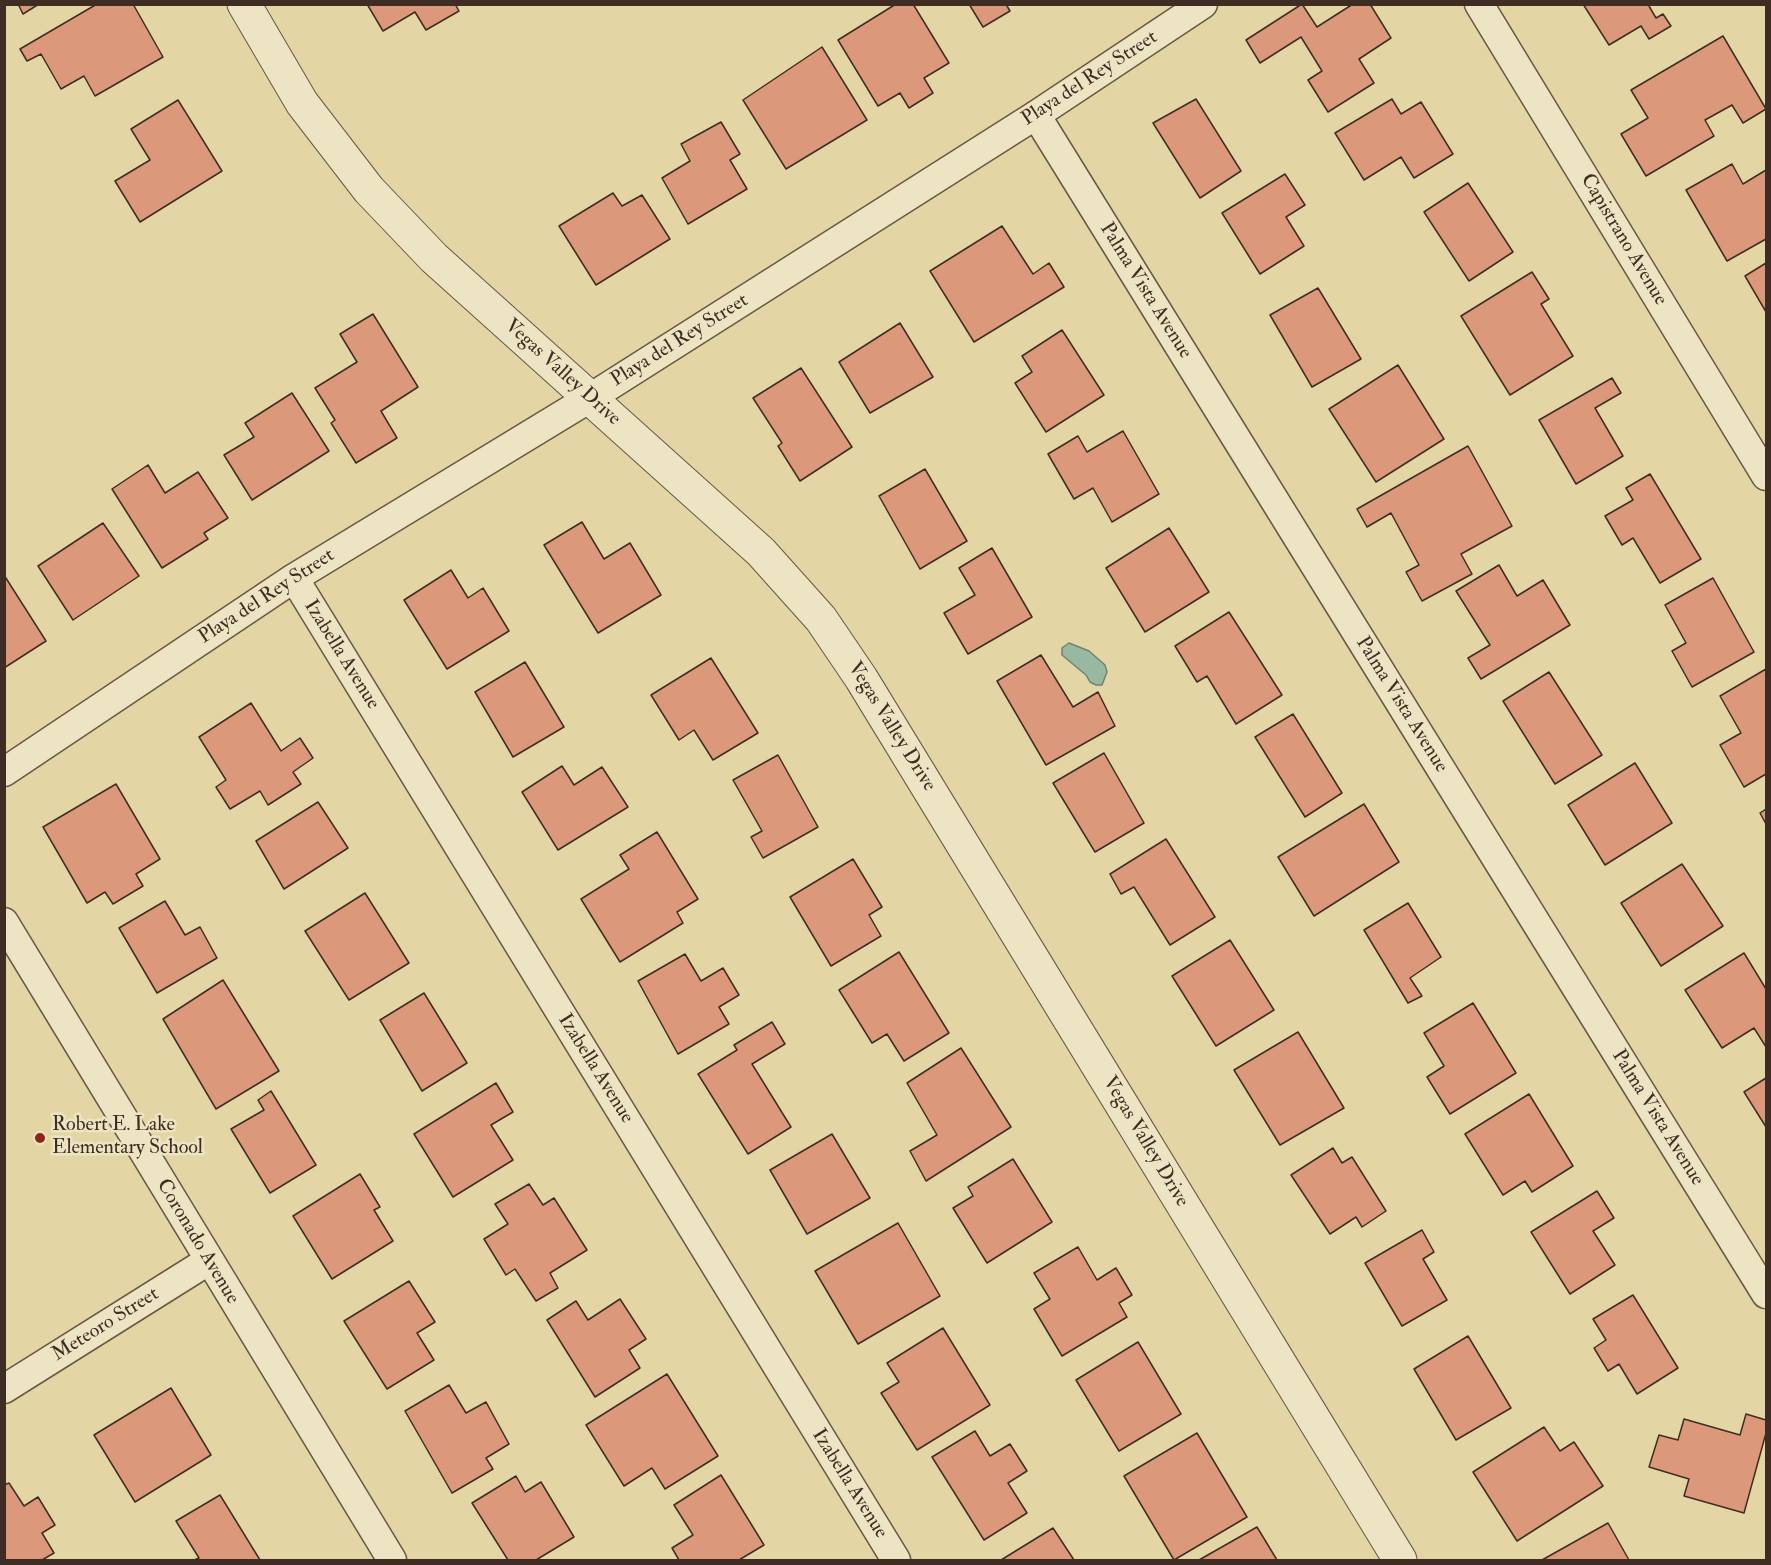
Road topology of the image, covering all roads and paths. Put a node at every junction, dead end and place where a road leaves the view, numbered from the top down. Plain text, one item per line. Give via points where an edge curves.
1 (244, 4) edge
2 (1203, 4) edge
3 (1479, 4) edge
4 (1036, 115) junction
5 (590, 398) junction
6 (1767, 476) edge
7 (294, 578) junction
8 (4, 772) edge
9 (4, 922) edge
10 (208, 1261) junction
11 (1767, 1294) edge
12 (4, 1389) edge
13 (392, 1560) edge
14 (896, 1560) edge
15 (1400, 1560) edge

1 - 5 street, Vegas Valley Drive via 302,103 369,190 434,258
2 - 4 street, Playa del Rey Street
3 - 6 street, Capistrano Avenue
4 - 5 street, Playa del Rey Street
4 - 11 street, Palma Vista Avenue
5 - 7 street, Playa del Rey Street
5 - 15 street, Vegas Valley Drive via 760,552 821,619
7 - 8 street, Playa del Rey Street
7 - 14 street, Izabella Avenue
9 - 10 street, Coronado Avenue
10 - 12 street, Meteoro Street
10 - 13 street, Coronado Avenue

